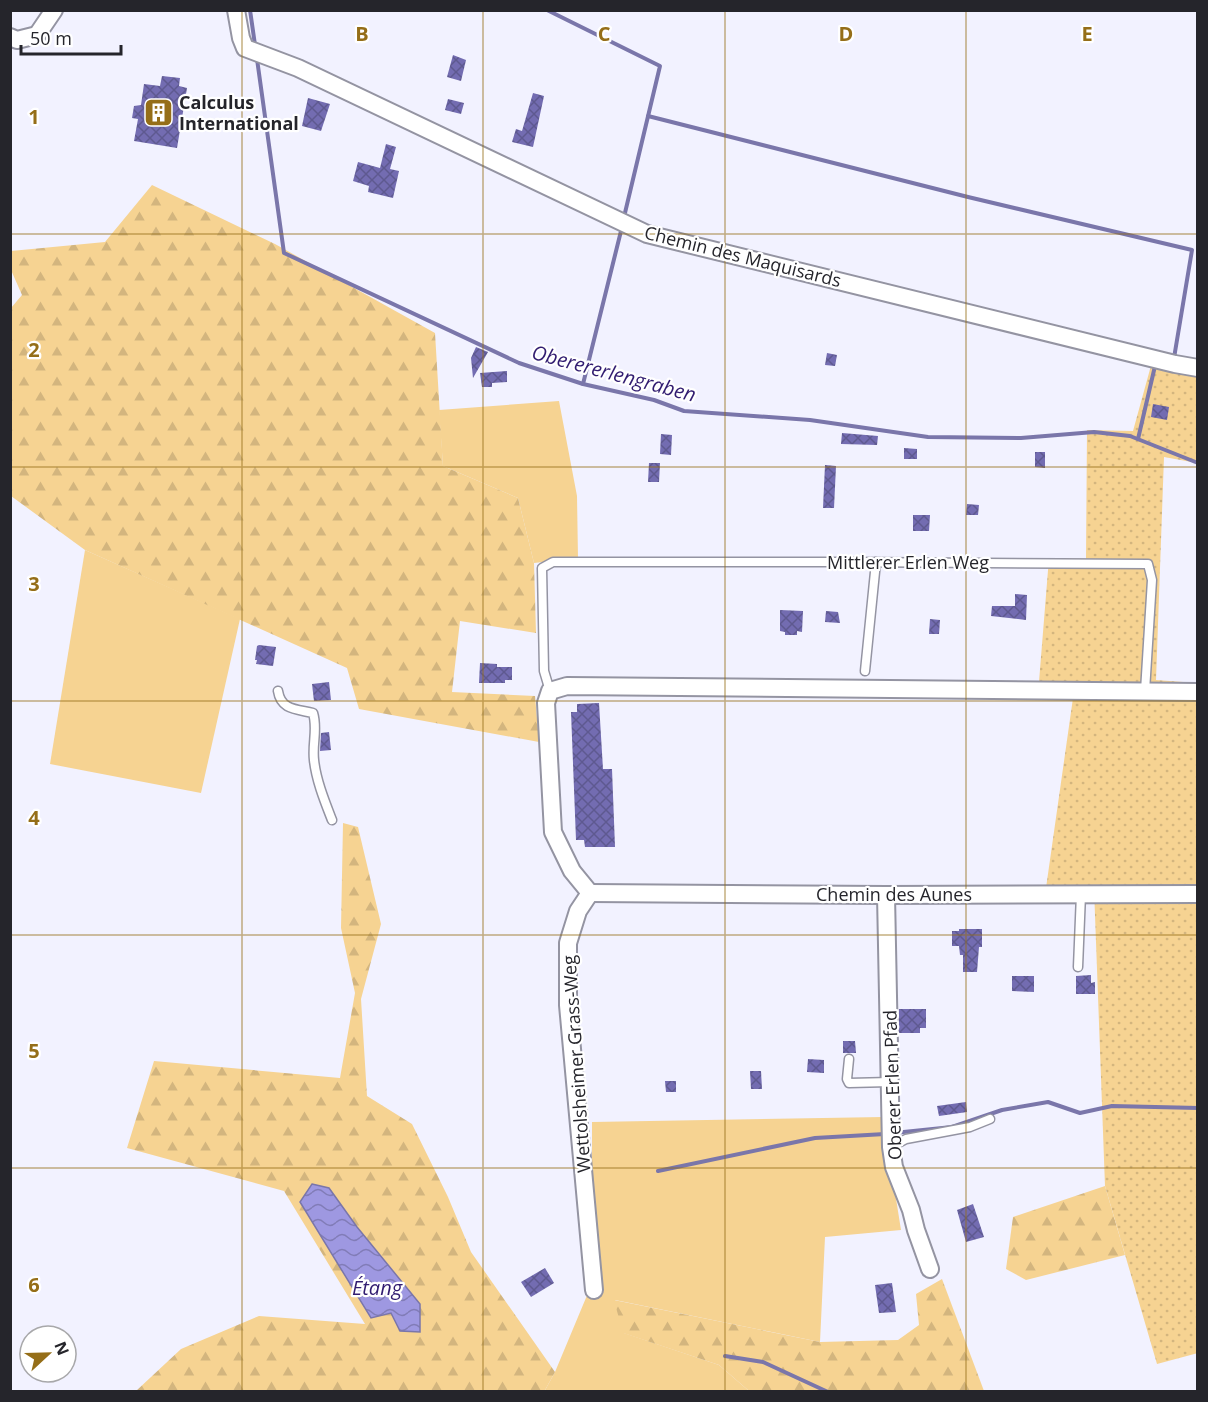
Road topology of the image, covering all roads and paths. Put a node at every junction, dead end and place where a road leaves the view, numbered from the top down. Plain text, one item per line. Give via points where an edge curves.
1 (54, 10) edge
2 (236, 10) edge
3 (10, 37) edge
4 (1197, 368) edge
5 (876, 562) junction
6 (865, 671) dead end
7 (278, 691) dead end
8 (550, 691) junction
9 (1145, 691) junction
10 (1197, 692) edge
11 (332, 820) dead end
12 (590, 893) junction
13 (1081, 894) junction
14 (1197, 894) edge
15 (886, 895) junction
16 (1078, 967) dead end
17 (849, 1059) dead end
18 (890, 1082) junction
19 (990, 1119) dead end
20 (891, 1147) junction
21 (930, 1269) dead end
22 (594, 1290) dead end

1 - 3 street via 37,35 17,40
2 - 4 street, Chemin des Maquisards via 245,48 298,68 647,234
5 - 6 lane
5 - 8 lane, Mittlerer Erlen Weg via 553,562 542,568 544,671
5 - 9 lane, Mittlerer Erlen Weg via 1148,564 1152,580
7 - 11 lane via 284,706 312,713 316,724 314,760
8 - 9 street via 567,686
8 - 12 street via 546,703 553,832 572,871
9 - 10 street
12 - 15 street, Chemin des Aunes
12 - 22 street, Wettolsheimer Grass-Weg via 578,911 568,943 568,1005
13 - 14 street, Chemin des Aunes
13 - 15 street, Chemin des Aunes
13 - 16 lane
15 - 18 street, Oberer Erlen Pfad
17 - 18 lane via 849,1083
18 - 20 street, Oberer Erlen Pfad
19 - 20 lane via 970,1127 906,1138
20 - 21 street, Oberer Erlen Pfad via 894,1167

